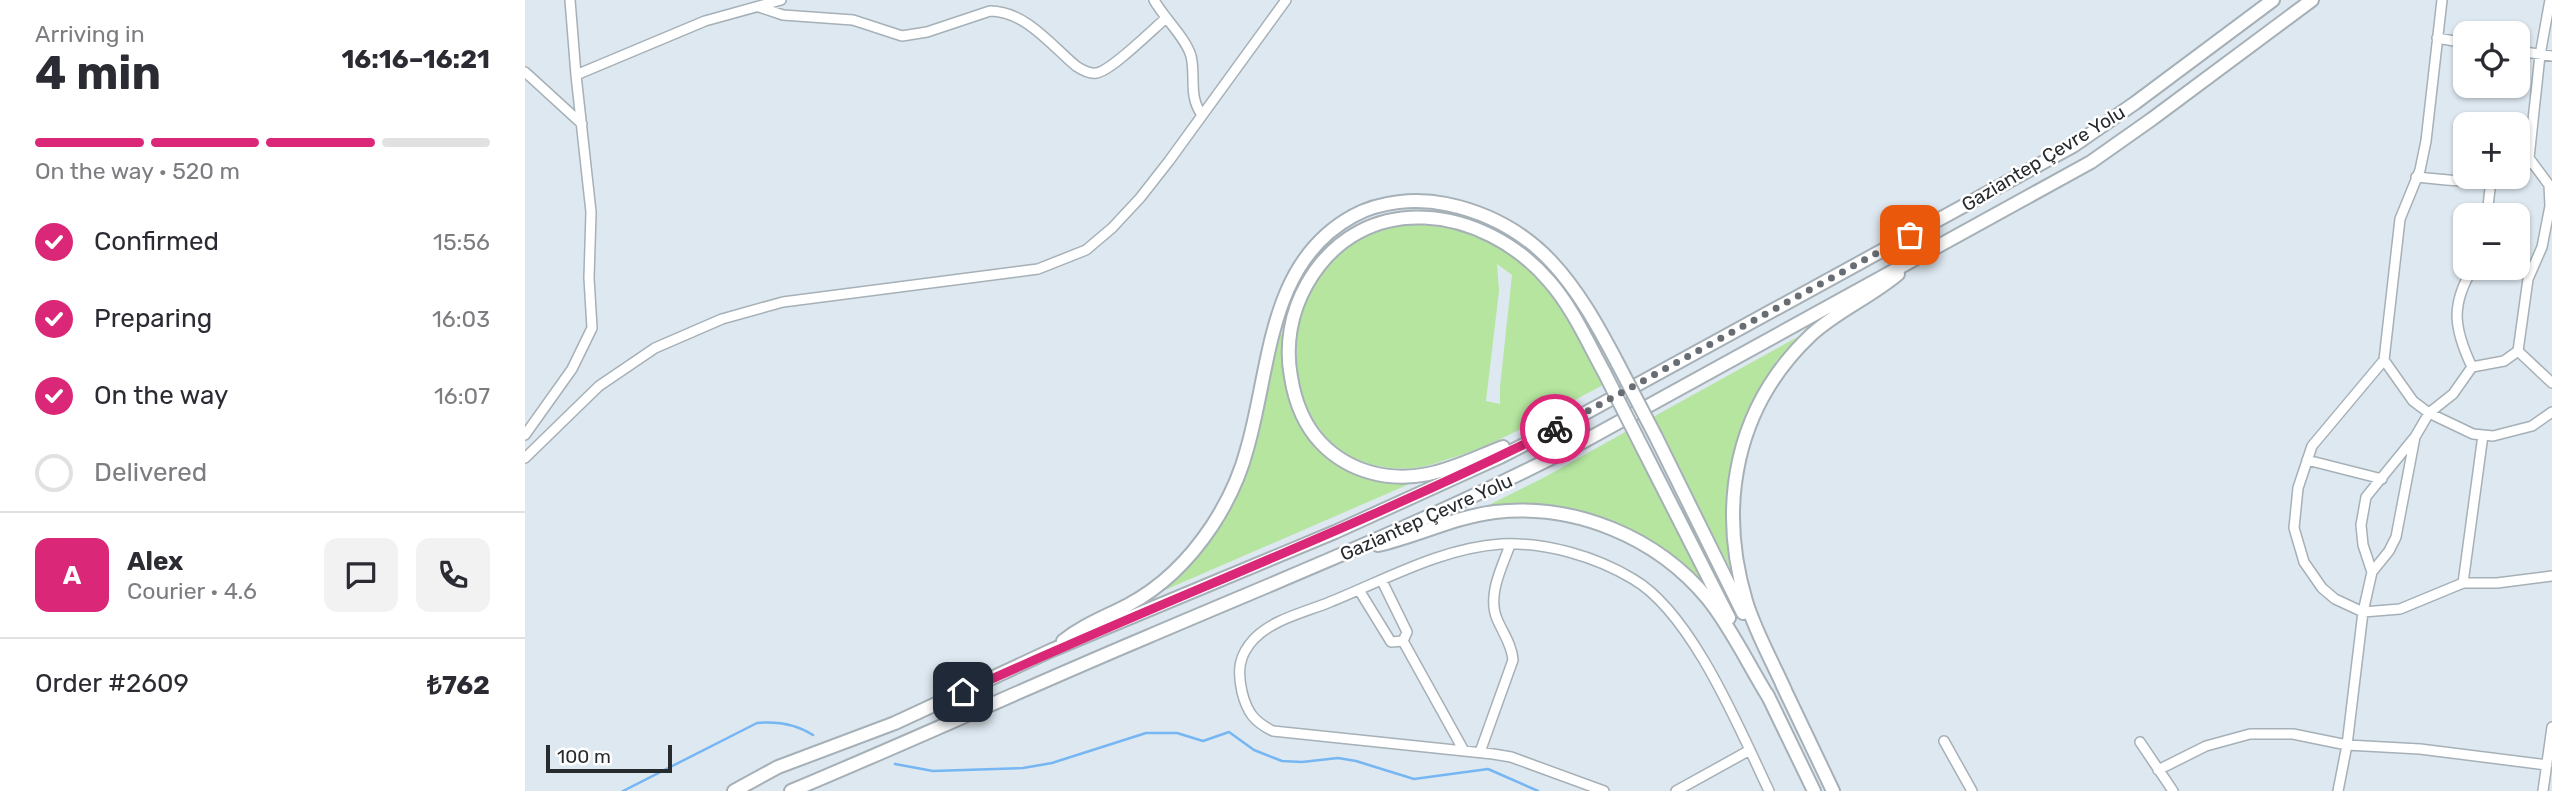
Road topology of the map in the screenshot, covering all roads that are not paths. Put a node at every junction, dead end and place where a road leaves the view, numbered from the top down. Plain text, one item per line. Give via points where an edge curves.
1 (570, 0) edge
2 (781, 0) edge
3 (1154, 0) edge
4 (1286, 0) edge
5 (2273, 0) edge
6 (2312, 0) edge
7 (2442, 0) edge
8 (2550, 0) edge
9 (759, 7) junction
10 (1165, 19) junction
11 (2437, 38) junction
12 (2453, 41) edge
13 (2530, 53) edge
14 (2540, 55) junction
15 (2552, 56) edge
16 (525, 72) edge
17 (576, 75) junction
18 (1202, 116) junction
19 (582, 124) junction
20 (2532, 163) joint
21 (2416, 177) junction
22 (2453, 177) edge
23 (2549, 227) edge
24 (1917, 258) junction
25 (2465, 280) edge
26 (2518, 351) junction
27 (2384, 360) junction
28 (2472, 367) junction
29 (2552, 383) edge
30 (2552, 412) edge
31 (2429, 413) junction
32 (1569, 422) junction
33 (525, 435) edge
34 (2483, 435) junction
35 (2416, 437) junction
36 (525, 458) edge
37 (2307, 460) junction
38 (2382, 479) junction
39 (1510, 545) junction
40 (1350, 552) junction
41 (2372, 572) junction
42 (2552, 576) edge
43 (1382, 581) junction
44 (2463, 583) junction
45 (1359, 590) junction
46 (2363, 612) junction
47 (1403, 641) junction
48 (1052, 650) junction
49 (1785, 690) junction
50 (1769, 698) junction
51 (2552, 727) edge
52 (1944, 741) dead end
53 (2140, 742) dead end
54 (2347, 744) junction
55 (1750, 750) junction
56 (1464, 751) junction
57 (1480, 752) junction
58 (2547, 765) junction
59 (2158, 770) junction
60 (734, 791) edge
61 (791, 791) edge
62 (1604, 791) edge
63 (1676, 791) edge
64 (1769, 791) edge
65 (1814, 791) edge
66 (1833, 791) edge
67 (1972, 791) edge
68 (2173, 791) edge
69 (2338, 791) edge
70 (2543, 791) edge

1 - 17 street
2 - 9 street
3 - 10 street
4 - 18 street
5 - 32 highway, Gaziantep Çevre Yolu via 2073,146
6 - 24 highway, Gaziantep Çevre Yolu via 2091,162
7 - 11 street
8 - 14 street
9 - 10 street via 783,15 853,20 902,36 997,11 1022,21 1085,72 1098,74
9 - 17 street via 705,21
10 - 18 street via 1184,40 1191,57 1195,106
11 - 12 street
11 - 21 street via 2426,141
13 - 14 street
14 - 15 street
14 - 20 street
16 - 19 street
17 - 19 street
18 - 36 street via 1140,198 1086,250 1038,269 783,302 722,319 655,348 599,386
19 - 33 street via 591,212 592,328 572,369
20 - 23 street via 2549,185
21 - 22 street
21 - 27 street via 2400,219
23 - 26 street via 2528,279
24 - 40 highway, Gaziantep Çevre Yolu via 1568,450
24 - 49 highway via 1794,352 1776,373 1747,430 1734,486 1737,563 1747,604
25 - 28 street via 2459,290 2460,341
26 - 28 street via 2504,361
26 - 29 street
27 - 31 street via 2413,401
27 - 37 street via 2334,417
28 - 31 street via 2453,394
30 - 34 street via 2532,426
31 - 34 street
31 - 35 street
32 - 48 highway, Gaziantep Çevre Yolu via 1335,532
32 - 50 highway, bridge via 1429,474 1385,476 1345,463 1305,423 1293,385 1289,344 1303,292 1321,263 1353,234 1400,217 1462,223 1517,251 1550,281 1566,304
34 - 44 street
35 - 38 street
35 - 41 street via 2396,537
37 - 38 street
37 - 46 street via 2298,488 2294,528 2304,562 2329,593
38 - 41 street via 2367,497 2361,525
39 - 43 street via 1474,548
39 - 55 street via 1550,548 1603,564 1634,579 1657,598 1698,650
39 - 57 street via 1493,606 1511,648 1513,665
40 - 50 highway via 1495,512 1544,512 1609,527 1691,580 1722,619
40 - 61 highway, Gaziantep Çevre Yolu
41 - 46 street
42 - 44 street
43 - 45 street
43 - 47 street via 1407,632
44 - 46 street via 2400,609
45 - 47 street via 1391,642
45 - 56 street via 1266,628 1255,638 1239,661 1238,676 1252,717 1273,732
46 - 54 street
47 - 56 street
48 - 49 highway, bridge via 1080,628 1147,594 1181,566 1204,538 1240,471 1270,339 1287,289 1304,259 1337,226 1359,213 1394,204 1436,202 1505,225 1542,252 1572,284 1618,363
48 - 60 highway, Gaziantep Çevre Yolu via 895,723 778,767
49 - 66 highway
50 - 65 highway
51 - 58 street
52 - 67 street
53 - 59 street
54 - 58 street
54 - 59 street via 2293,734 2250,734 2206,746
54 - 69 street
55 - 63 street
55 - 64 street
56 - 57 street
57 - 62 street via 1511,757
58 - 70 street
59 - 68 street

